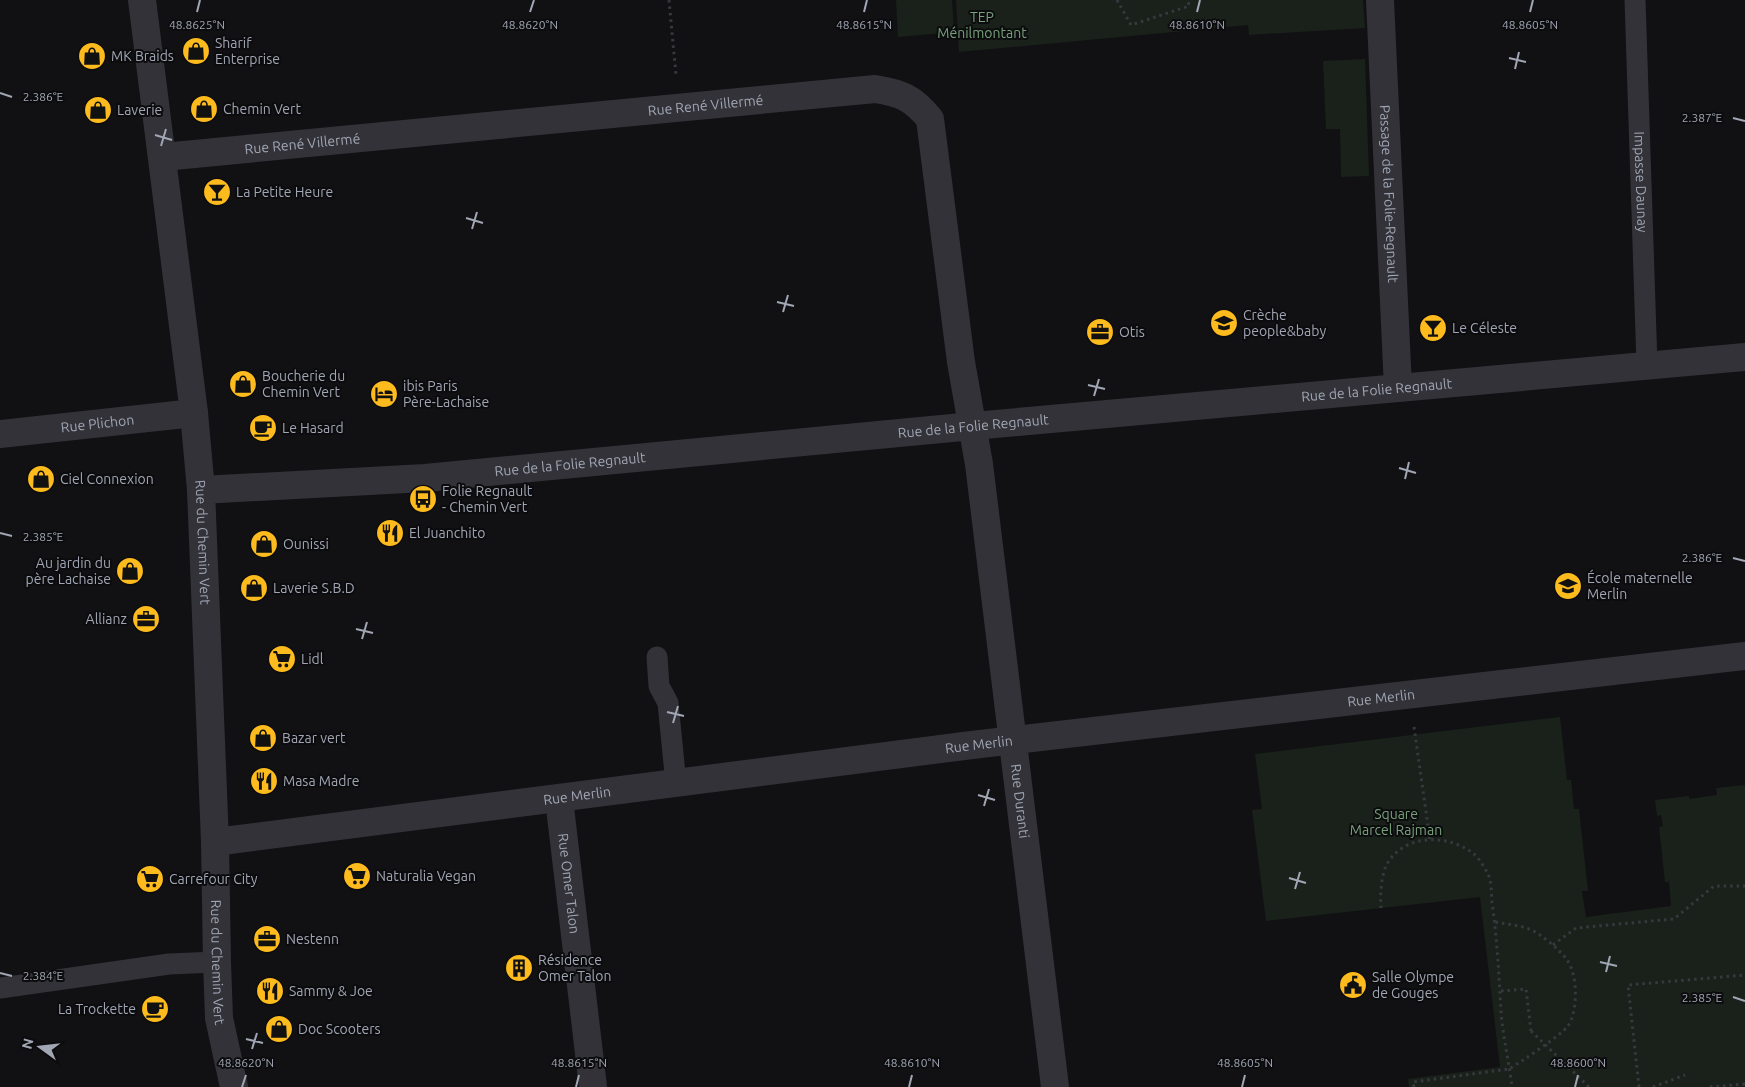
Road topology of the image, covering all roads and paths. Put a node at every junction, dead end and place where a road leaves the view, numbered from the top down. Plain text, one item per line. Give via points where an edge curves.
1 (142, 0) edge
2 (670, 0) edge
3 (1117, 0) edge
4 (1188, 0) edge
5 (1380, 0) edge
6 (1635, 0) edge
7 (675, 66) dead end
8 (163, 157) junction
9 (1745, 357) edge
10 (1647, 365) junction
11 (1398, 388) junction
12 (194, 413) junction
13 (973, 426) junction
14 (0, 434) edge
15 (201, 490) junction
16 (1745, 656) edge
17 (657, 657) dead end
18 (1414, 726) dead end
19 (1013, 741) junction
20 (676, 784) junction
21 (559, 799) junction
22 (1430, 840) junction
23 (215, 842) junction
24 (1745, 886) edge
25 (1381, 908) dead end
26 (1495, 922) junction
27 (1553, 945) junction
28 (216, 962) junction
29 (1745, 975) edge
30 (0, 988) edge
31 (1501, 991) junction
32 (1509, 1069) junction
33 (1685, 1075) dead end
34 (1745, 1084) edge
35 (234, 1087) edge
36 (593, 1087) edge
37 (1055, 1087) edge
38 (1414, 1087) edge
39 (1512, 1087) edge
40 (1589, 1087) edge
41 (1639, 1087) edge
42 (1653, 1087) edge
43 (1710, 1087) edge

1 - 8 street, Rue du Chemin Vert
2 - 7 path
3 - 4 path via 1131,25 1189,6
5 - 11 street, Passage de la Folie-Regnault
6 - 10 lane, Impasse Daunay
8 - 12 street, Rue du Chemin Vert
8 - 13 street, Rue René Villermé via 875,89 894,92 915,102 930,119 961,362
9 - 10 street, Rue de la Folie Regnault
10 - 11 street, Rue de la Folie Regnault
11 - 13 street, Rue de la Folie Regnault
12 - 14 street, Rue Plichon
12 - 15 street, Rue du Chemin Vert
13 - 15 street, Rue de la Folie Regnault via 425,478
13 - 19 street, Rue Duranti
15 - 23 street, Rue du Chemin Vert
16 - 19 street, Rue Merlin
17 - 20 lane via 659,686 668,703
18 - 22 path
19 - 20 street, Rue Merlin
19 - 37 street, Rue Duranti
20 - 21 street, Rue Merlin
21 - 23 street, Rue Merlin
21 - 36 street, Rue Omer Talon
22 - 25 path via 1417,841 1400,850 1387,864 1380,892
22 - 26 path via 1454,842 1475,854 1488,874
23 - 28 street, Rue du Chemin Vert
24 - 27 path via 1714,886 1674,919 1576,928
26 - 27 path via 1530,929
26 - 31 path
27 - 32 path via 1568,961 1576,986 1575,1010 1567,1027
28 - 30 lane via 169,964
28 - 35 street, Rue du Chemin Vert via 220,1018
29 - 41 path via 1628,985
31 - 32 path
31 - 40 path, bridge via 1526,989 1532,1031
32 - 38 path via 1413,1082
32 - 39 path
33 - 42 path
34 - 43 path

